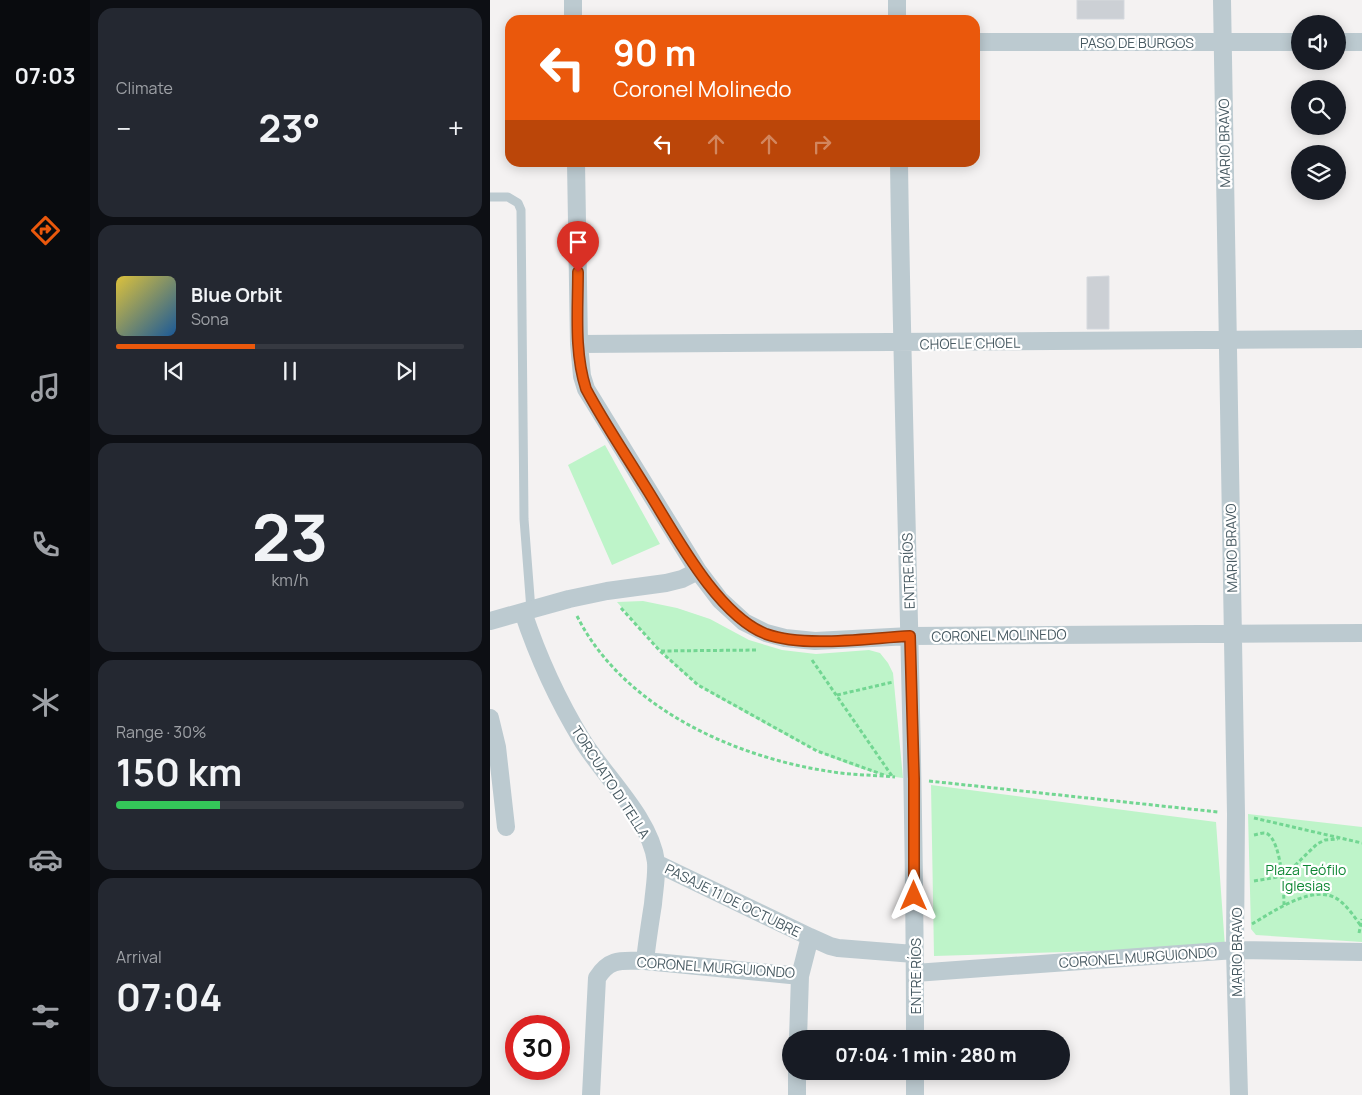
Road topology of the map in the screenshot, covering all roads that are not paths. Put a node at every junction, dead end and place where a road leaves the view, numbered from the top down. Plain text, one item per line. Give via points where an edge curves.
1 (573, 0) edge
2 (897, 0) edge
3 (1222, 0) edge
4 (573, 15) edge
5 (897, 15) edge
6 (980, 42) edge
7 (1222, 42) junction
8 (1291, 42) edge
9 (1346, 42) edge
10 (1362, 42) edge
11 (576, 167) edge
12 (899, 167) edge
13 (490, 198) edge
14 (1362, 339) edge
15 (1228, 340) junction
16 (901, 343) junction
17 (579, 344) junction
18 (698, 571) junction
19 (527, 611) junction
20 (490, 621) edge
21 (1232, 633) junction
22 (1362, 633) edge
23 (910, 636) junction
24 (490, 718) edge
25 (506, 827) dead end
26 (656, 863) junction
27 (810, 938) junction
28 (1235, 942) junction
29 (1362, 952) edge
30 (914, 954) junction
31 (645, 961) junction
32 (915, 973) junction
33 (800, 976) junction
34 (798, 1030) edge
35 (915, 1030) edge
36 (797, 1080) edge
37 (915, 1080) edge
38 (591, 1095) edge
39 (797, 1095) edge
40 (915, 1095) edge
41 (1239, 1095) edge

1 - 4 street
2 - 5 street
3 - 7 street, MARIO BRAVO
6 - 7 street, PASO DE BURGOS
7 - 8 street, PASO DE BURGOS
7 - 15 street, MARIO BRAVO
9 - 10 street
11 - 17 street, CORONEL MOLINEDO
12 - 16 street, ENTRE RÍOS
13 - 19 lane via 508,197 518,203 521,210
14 - 15 street, CHOELE CHOEL
15 - 16 street, CHOELE CHOEL
15 - 21 street, MARIO BRAVO
16 - 17 street, CHOELE CHOEL
16 - 23 street, ENTRE RÍOS
17 - 18 street, CORONEL MOLINEDO via 586,389
18 - 19 street via 666,583 607,591
18 - 23 street, CORONEL MOLINEDO via 720,600 744,622 766,634 801,641
19 - 20 street
19 - 26 street, TORCUATO DI TELLA via 535,649 561,704 597,762 644,827
21 - 22 street, CORONEL MOLINEDO
21 - 23 street, CORONEL MOLINEDO
21 - 28 street, MARIO BRAVO
23 - 30 street, ENTRE RÍOS
24 - 25 street via 497,747
26 - 27 street, PASAJE 11 DE OCTUBRE
26 - 31 street, TORCUATO DI TELLA
27 - 30 street via 838,948
27 - 33 street, CORONEL MURGUIONDO
28 - 29 street, CORONEL MURGUIONDO
28 - 32 street, CORONEL MURGUIONDO
28 - 41 street, MARIO BRAVO
30 - 32 street, ENTRE RÍOS
31 - 33 street, CORONEL MURGUIONDO
31 - 38 street, CORONEL MURGUIONDO via 619,960 608,964 596,978
32 - 35 street, ENTRE RÍOS
33 - 34 street
36 - 39 street
37 - 40 street

